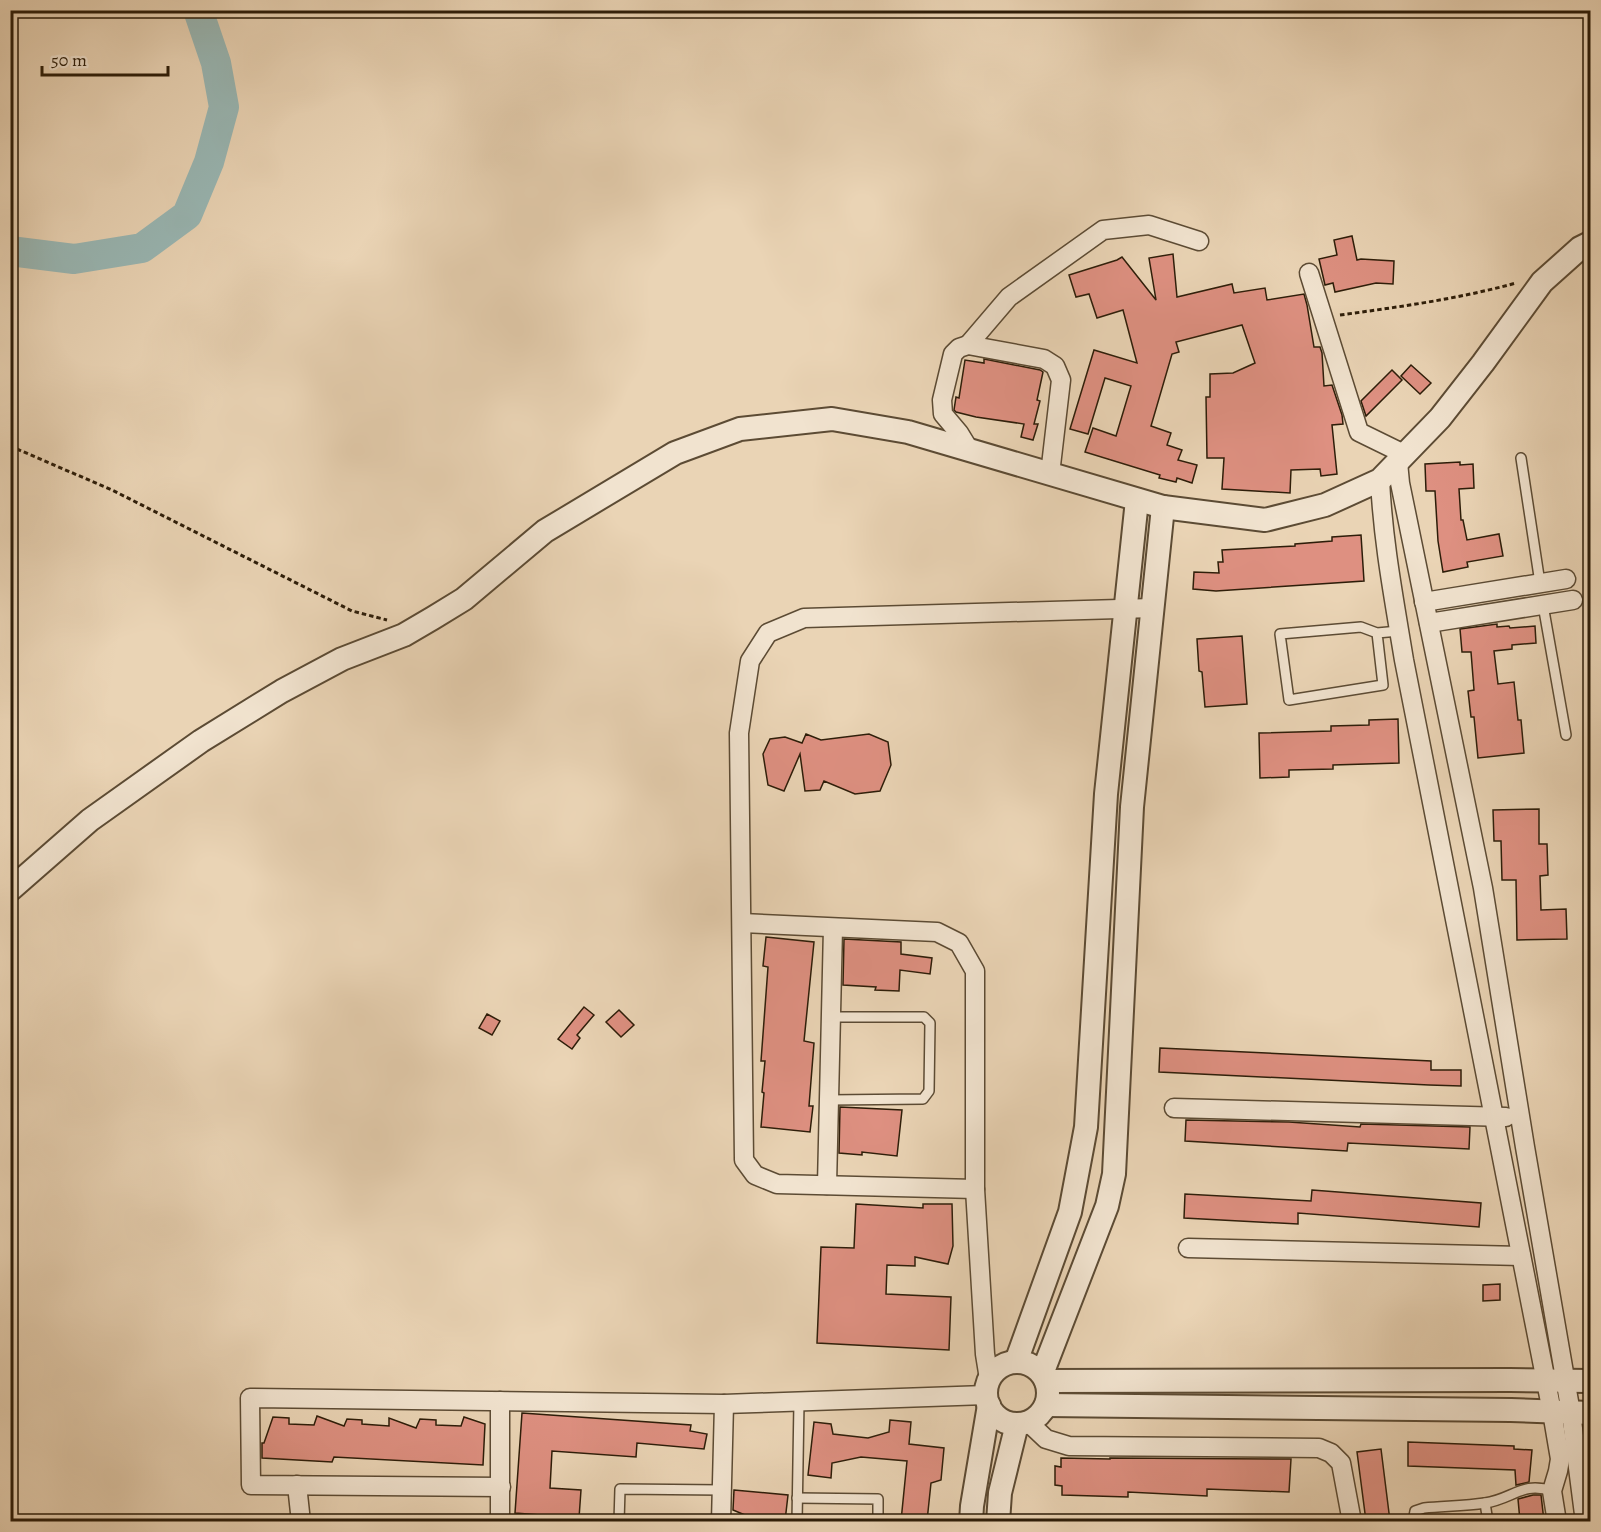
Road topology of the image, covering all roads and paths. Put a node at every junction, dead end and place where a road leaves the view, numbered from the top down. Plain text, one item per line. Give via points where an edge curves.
1 (1199, 241) dead end
2 (1590, 243) edge
3 (1310, 273) dead end
4 (1542, 282) junction
5 (1323, 317) junction
6 (968, 345) junction
7 (10, 446) edge
8 (970, 451) junction
9 (1402, 458) junction
10 (1521, 458) dead end
11 (1050, 474) junction
12 (1380, 480) junction
13 (1137, 500) junction
14 (1163, 507) junction
15 (1566, 579) dead end
16 (1540, 583) junction
17 (1573, 600) dead end
18 (1424, 602) junction
19 (1543, 605) junction
20 (1153, 608) junction
21 (1125, 609) junction
22 (389, 621) dead end
23 (1429, 623) junction
24 (1399, 631) junction
25 (1377, 633) junction
26 (1404, 660) junction
27 (1381, 664) junction
28 (1566, 735) dead end
29 (10, 890) edge
30 (742, 923) junction
31 (833, 928) junction
32 (831, 1017) junction
33 (829, 1100) junction
34 (1174, 1108) dead end
35 (1494, 1116) junction
36 (1520, 1118) junction
37 (827, 1185) junction
38 (975, 1189) junction
39 (1188, 1248) dead end
40 (1521, 1256) junction
41 (1016, 1362) junction
42 (1044, 1378) junction
43 (1556, 1381) junction
44 (1590, 1381) edge
45 (988, 1393) junction
46 (500, 1401) junction
47 (799, 1402) junction
48 (724, 1404) junction
49 (1046, 1405) junction
50 (1571, 1413) edge
51 (1023, 1423) junction
52 (1558, 1471) junction
53 (1578, 1471) junction
54 (297, 1485) junction
55 (501, 1487) junction
56 (722, 1490) junction
57 (1552, 1491) junction
58 (797, 1498) junction
59 (1485, 1503) junction
60 (301, 1521) edge
61 (500, 1521) edge
62 (619, 1521) edge
63 (721, 1521) edge
64 (797, 1521) edge
65 (878, 1521) edge
66 (971, 1521) edge
67 (998, 1521) edge
68 (1309, 1521) edge
69 (1352, 1521) edge
70 (1413, 1521) edge
71 (1488, 1521) edge
72 (1557, 1521) edge
73 (1585, 1521) edge

1 - 6 street via 1149,225 1103,230 1009,297
2 - 4 street
3 - 5 street
4 - 5 path via 1520,282 1482,293
4 - 9 street via 1440,418
5 - 9 street via 1359,432
6 - 8 street via 953,354 942,400 943,414
6 - 11 street via 1044,359 1055,366 1061,380
7 - 22 path via 112,490 352,610
8 - 11 street
8 - 29 street via 908,432 832,419 740,429 675,453 545,531 464,599 433,618 404,635 342,659 201,741 90,820
9 - 12 street
9 - 18 street via 1400,483
10 - 16 lane
11 - 13 street
12 - 14 street via 1324,505 1265,520
12 - 24 street via 1382,520
13 - 14 street
13 - 21 street
14 - 20 street
15 - 16 street
16 - 18 street
17 - 19 street
18 - 23 street
19 - 23 street
19 - 28 lane
20 - 21 street
20 - 42 street via 1132,807 1114,1174 1107,1206
21 - 30 street via 804,618 768,633 750,661 739,733
21 - 41 street via 1106,794 1086,1127 1070,1212
23 - 36 street via 1482,888
24 - 25 lane
24 - 26 street
25 - 27 lane
25 - 27 lane via 1361,627 1280,634 1289,700 1383,686
26 - 27 lane
26 - 35 street
30 - 31 street
30 - 37 street via 744,1160 755,1175 777,1184
31 - 32 street
31 - 38 street via 937,932 959,943 975,970
32 - 33 street
32 - 33 lane via 924,1017 930,1023 929,1091 923,1099
33 - 37 street
34 - 35 street
35 - 36 street
35 - 40 street
36 - 43 street
37 - 38 street
38 - 45 street
39 - 40 street
40 - 43 street
41 - 42 street via 1030,1365
41 - 45 street via 1000,1367
42 - 43 street
42 - 49 street
43 - 44 street
43 - 50 street
45 - 47 street
45 - 51 street via 996,1415 1006,1422
45 - 66 street
46 - 48 street
46 - 54 street via 250,1398 251,1485
46 - 55 street
47 - 48 street
47 - 58 lane
48 - 56 street
49 - 50 street
49 - 51 street via 1036,1418
50 - 52 street
50 - 53 street
51 - 67 street via 1000,1493
51 - 69 street via 1046,1439 1069,1446 1319,1448 1341,1463
52 - 53 street
52 - 57 street
53 - 73 street
54 - 55 street
54 - 60 street
55 - 61 street
56 - 62 lane via 620,1489
56 - 63 street
57 - 59 lane via 1526,1488
57 - 72 street
58 - 64 lane
58 - 65 lane via 878,1499
59 - 70 lane via 1424,1508 1415,1511
59 - 71 lane
68 - 69 lane

